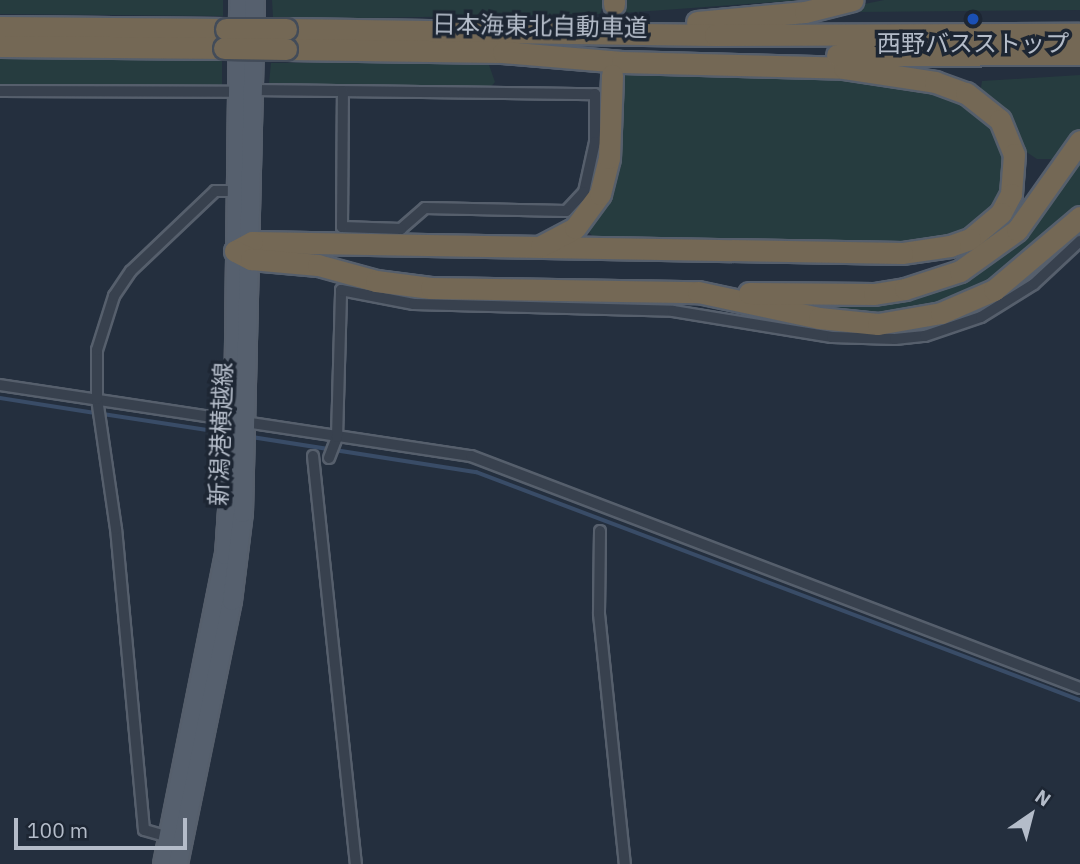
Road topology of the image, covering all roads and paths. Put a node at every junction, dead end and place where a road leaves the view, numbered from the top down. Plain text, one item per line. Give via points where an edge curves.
1 (239, 0) edge
2 (255, 0) edge
3 (853, 0) edge
4 (0, 27) edge
5 (1080, 34) edge
6 (225, 39) junction
7 (501, 42) junction
8 (0, 46) edge
9 (1080, 54) edge
10 (612, 75) tunnel mouth
11 (0, 91) edge
12 (245, 91) junction
13 (343, 91) junction
14 (1080, 141) edge
15 (236, 191) junction
16 (1080, 217) edge
17 (1080, 241) edge
18 (539, 247) junction
19 (246, 251) junction
20 (698, 292) junction
21 (0, 385) edge
22 (97, 400) junction
23 (241, 421) junction
24 (337, 437) junction
25 (313, 456) dead end
26 (330, 458) dead end
27 (600, 531) dead end
28 (1080, 688) edge
29 (169, 837) junction
30 (163, 864) edge
31 (178, 864) edge
32 (356, 864) edge
33 (625, 864) edge

1 - 12 main road, 新潟港横越線
2 - 12 main road, 新潟港横越線
3 - 7 highway via 742,20
4 - 6 highway, 日本海東北自動車道
5 - 7 highway, 日本海東北自動車道
6 - 7 highway, 日本海東北自動車道, bridge
6 - 8 highway, 日本海東北自動車道
7 - 9 highway, 日本海東北自動車道
7 - 18 highway via 622,62 844,68 898,75 945,86 985,104 1005,128 1014,154 1016,173 1001,213 970,239 928,251
10 - 18 highway via 609,158 600,194 575,228
11 - 12 street
12 - 13 street
12 - 15 main road, 新潟港横越線
12 - 19 main road, 新潟港横越線
13 - 13 street via 342,228 401,229 425,208 566,211 584,192 595,142 595,94
14 - 20 highway via 1017,230 960,271 874,294
15 - 19 main road, 新潟港横越線
15 - 22 street via 215,191 153,248 114,296 97,350
16 - 20 highway via 995,290 967,304 908,321 851,322
17 - 24 street via 1034,284 981,317 925,336 895,339 832,337 673,311 414,304 341,290
18 - 19 highway
19 - 20 highway via 431,289
19 - 23 main road, 新潟港横越線
21 - 22 street
22 - 23 street
22 - 29 street via 116,529 144,830
23 - 24 street
23 - 29 main road, 新潟港横越線 via 225,555
23 - 31 main road, 新潟港横越線 via 243,513 232,601
24 - 26 street
24 - 28 street via 471,456
25 - 32 street
27 - 33 street via 599,614
29 - 30 main road, 新潟港横越線

